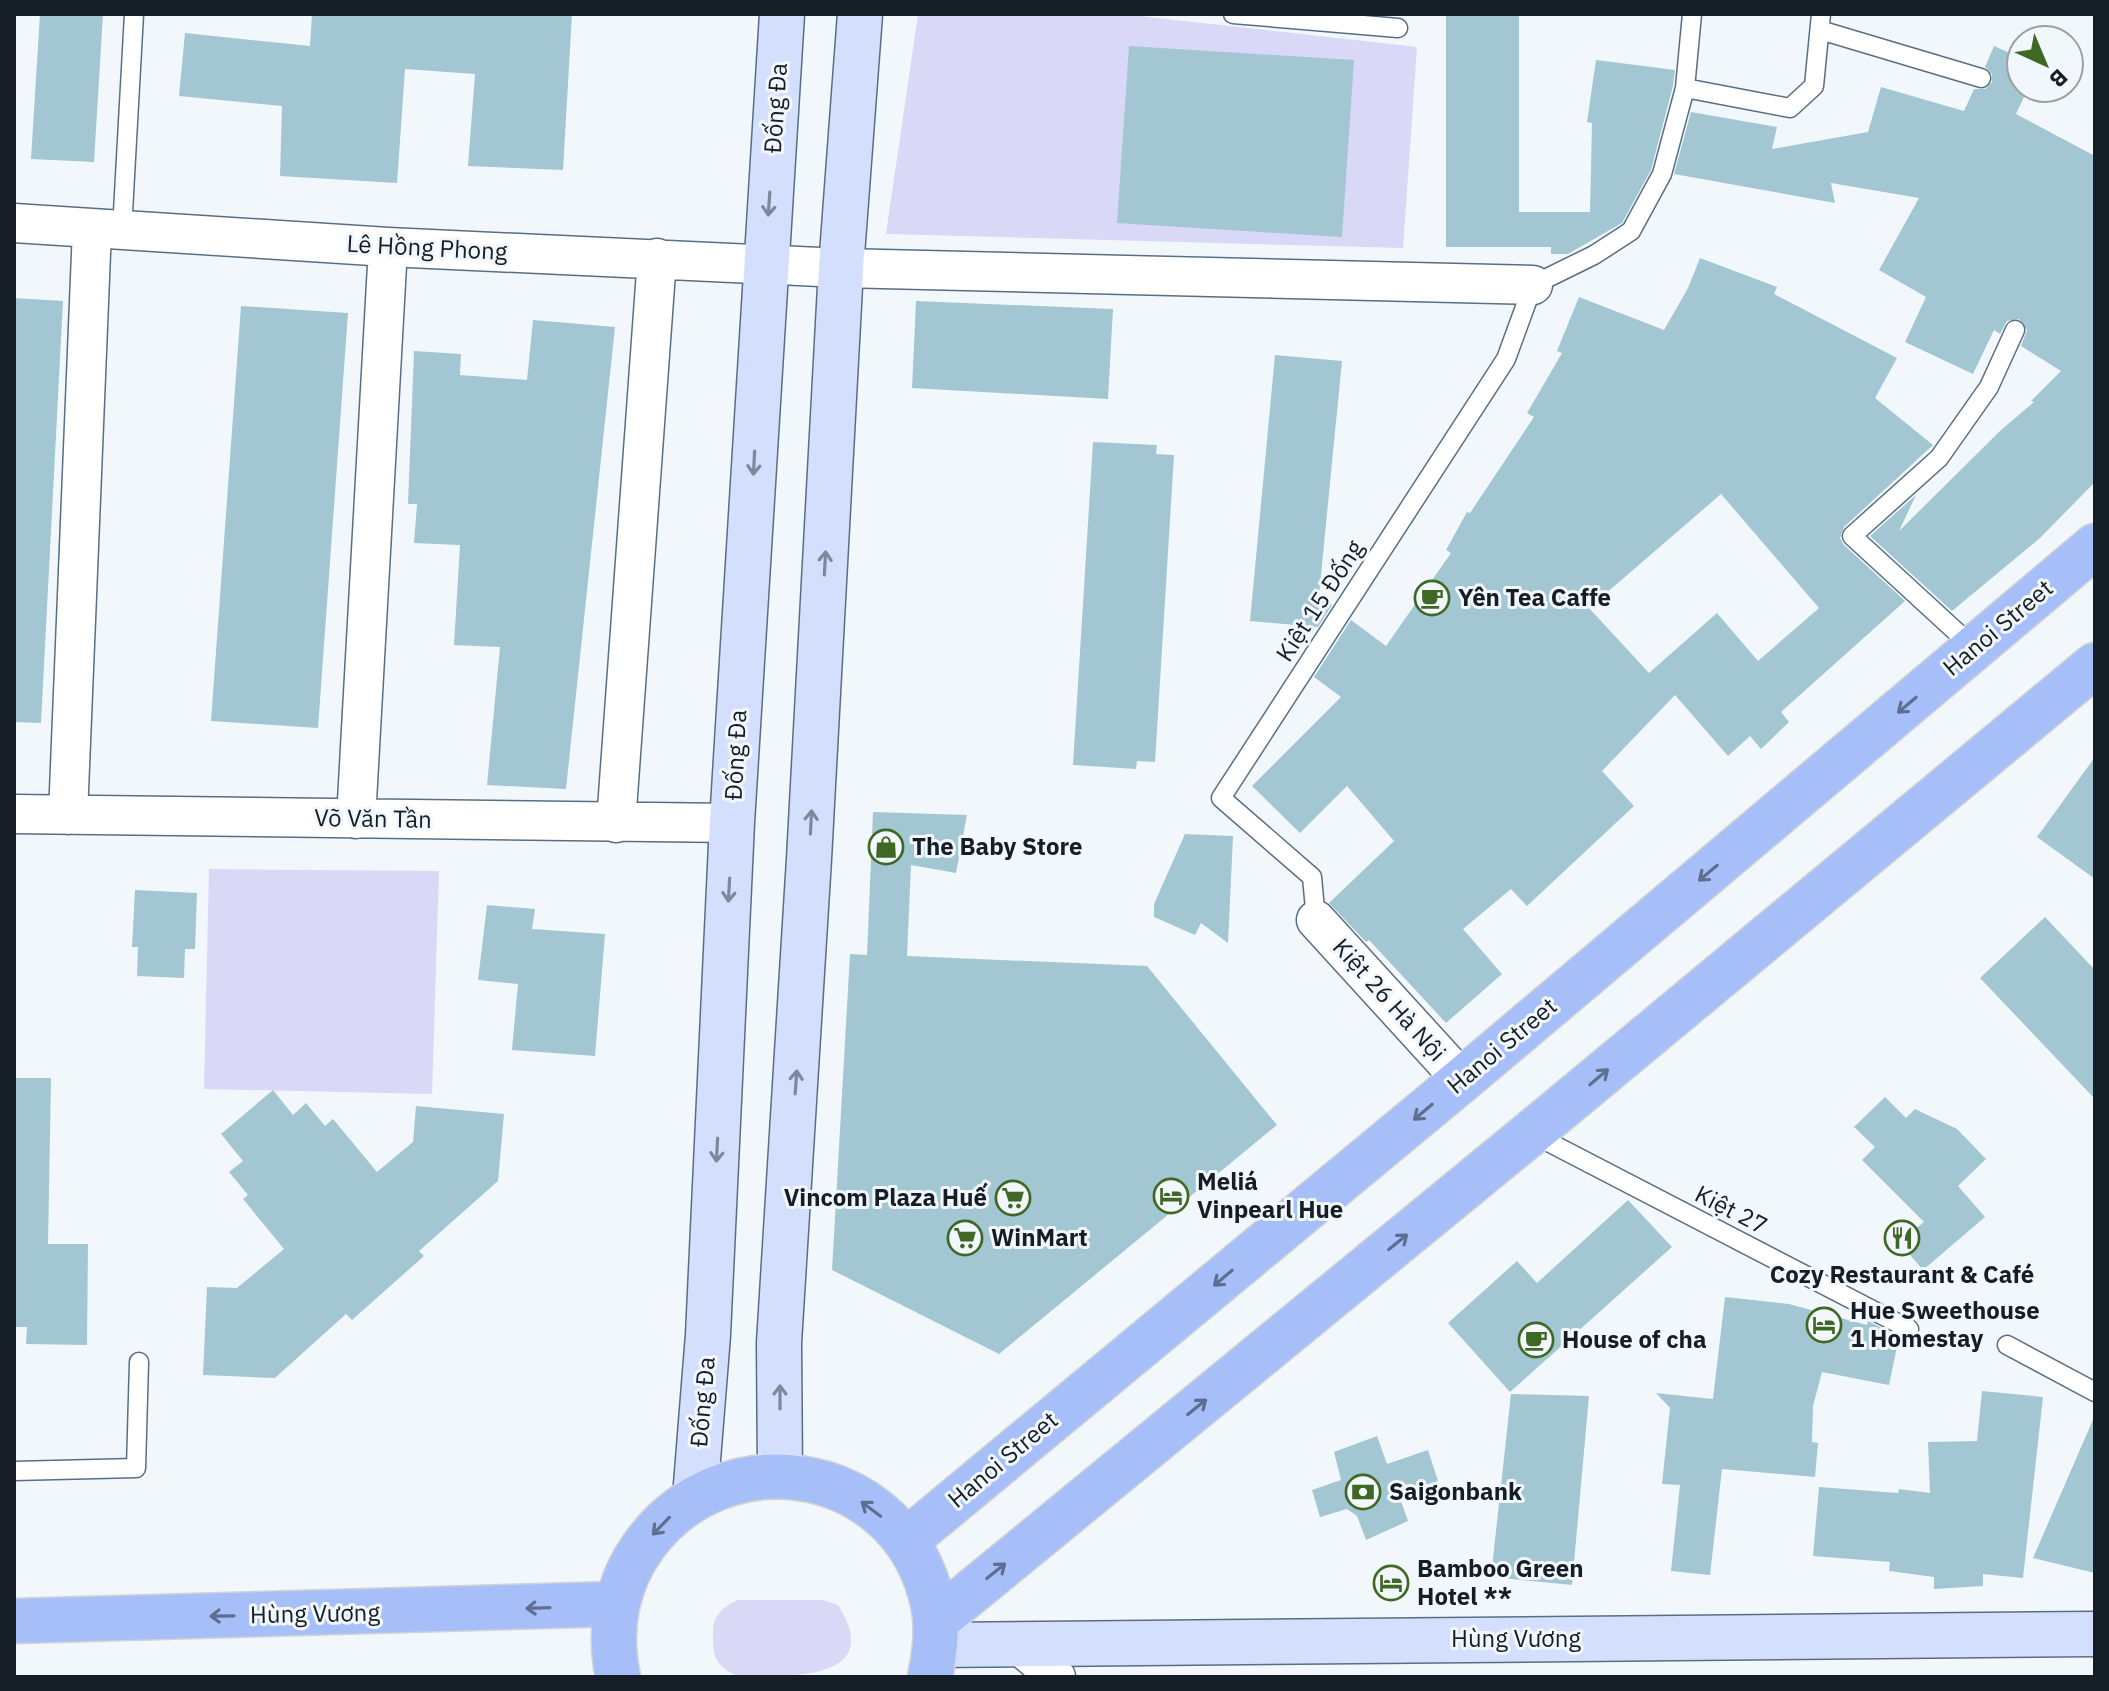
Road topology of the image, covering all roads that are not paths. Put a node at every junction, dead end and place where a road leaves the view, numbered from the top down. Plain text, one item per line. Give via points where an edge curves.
1 (134, 14) edge
2 (782, 14) edge
3 (860, 14) edge
4 (1233, 14) edge
5 (1692, 14) edge
6 (1821, 22) edge
7 (1398, 28) dead end
8 (1981, 78) dead end
9 (1685, 88) junction
10 (14, 223) edge
11 (107, 229) junction
12 (388, 247) junction
13 (657, 258) junction
14 (766, 263) junction
15 (841, 268) junction
16 (1533, 285) junction
17 (2015, 330) dead end
18 (2095, 546) edge
19 (1974, 648) junction
20 (2095, 665) edge
21 (14, 814) edge
22 (68, 815) junction
23 (356, 819) junction
24 (616, 823) junction
25 (732, 823) junction
26 (1316, 920) joint
27 (1462, 1080) junction
28 (1531, 1133) junction
29 (1909, 1329) dead end
30 (2007, 1345) dead end
31 (139, 1362) dead end
32 (2095, 1392) edge
33 (14, 1471) edge
34 (780, 1475) junction
35 (695, 1497) junction
36 (906, 1541) junction
37 (616, 1604) junction
38 (14, 1621) edge
39 (2095, 1634) edge
40 (1017, 1643) junction
41 (934, 1648) edge
42 (618, 1677) edge
43 (1056, 1677) edge

1 - 11 lane
2 -> 14 street, Đống Đa
3 - 15 street
4 - 7 lane
5 - 9 lane
6 - 8 lane
6 - 9 lane via 1814,86 1790,108
9 - 16 lane via 1662,174 1631,231
10 - 11 street, Lê Hồng Phong
11 - 12 street, Lê Hồng Phong
11 - 22 street
12 - 13 street, Lê Hồng Phong
12 - 23 street
13 - 14 street, Lê Hồng Phong
13 - 24 street
14 - 15 street, Lê Hồng Phong
14 -> 25 street, Đống Đa
15 - 16 street, Lê Hồng Phong
34 -> 15 street via 780,1335
16 - 26 lane, Kiệt 15 Đống via 1506,359 1221,798 1312,877
17 - 19 lane via 1989,387 1939,458 1852,536
18 - 19 main road, Hanoi Street
19 -> 27 main road, Hanoi Street
28 -> 20 main road
21 - 22 street, Võ Văn Tần
22 - 23 street, Võ Văn Tần
23 - 24 street, Võ Văn Tần
24 - 25 street, Võ Văn Tần
25 -> 35 street, Đống Đa via 708,1335
26 - 27 street, Kiệt 26 Hà Nội
27 -> 36 main road, Hanoi Street
28 - 29 lane, Kiệt 27
41 -> 28 main road
30 - 32 lane
31 - 33 lane via 136,1468
34 - 35 main road via 723,1484
36 -> 34 main road via 871,1507 828,1484
35 -> 37 main road via 660,1524 632,1561
36 - 41 main road via 930,1592
37 -> 38 main road, Hùng Vương
37 - 42 main road via 612,1630
39 - 40 street, Hùng Vương
40 - 41 street, Hùng Vương
40 - 43 street

